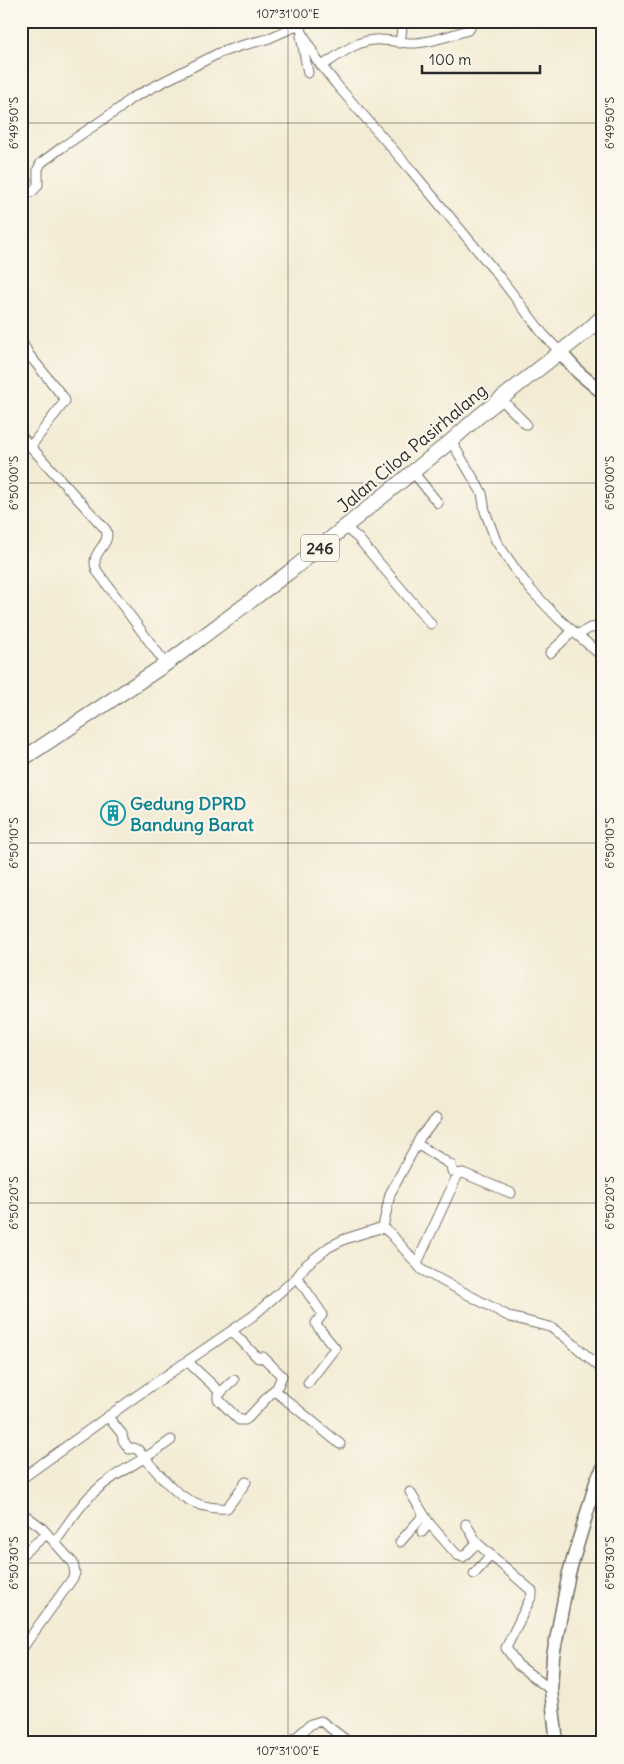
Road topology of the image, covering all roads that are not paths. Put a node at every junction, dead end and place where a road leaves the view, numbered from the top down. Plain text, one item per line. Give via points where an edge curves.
1 (403, 21) edge
2 (469, 21) edge
3 (300, 26) edge
4 (400, 43) junction
5 (322, 66) junction
6 (308, 73) dead end
7 (21, 197) edge
8 (603, 316) edge
9 (21, 341) edge
10 (560, 352) junction
11 (603, 393) edge
12 (501, 399) junction
13 (526, 424) dead end
14 (22, 439) edge
15 (451, 441) junction
16 (31, 446) junction
17 (413, 472) junction
18 (438, 503) dead end
19 (346, 528) junction
20 (431, 624) dead end
21 (603, 627) edge
22 (575, 633) junction
23 (550, 653) dead end
24 (603, 657) edge
25 (166, 664) junction
26 (21, 760) edge
27 (437, 1118) dead end
28 (417, 1144) junction
29 (458, 1174) junction
30 (511, 1192) dead end
31 (383, 1227) junction
32 (417, 1263) junction
33 (297, 1277) junction
34 (232, 1331) junction
35 (187, 1361) junction
36 (603, 1370) edge
37 (234, 1380) dead end
38 (308, 1382) dead end
39 (276, 1390) junction
40 (221, 1392) junction
41 (108, 1417) junction
42 (171, 1440) dead end
43 (340, 1444) dead end
44 (145, 1458) junction
45 (603, 1468) edge
46 (21, 1480) edge
47 (246, 1482) dead end
48 (410, 1492) dead end
49 (21, 1512) edge
50 (424, 1515) junction
51 (430, 1523) junction
52 (466, 1524) dead end
53 (422, 1532) dead end
54 (47, 1534) junction
55 (55, 1542) junction
56 (400, 1542) dead end
57 (477, 1544) junction
58 (21, 1555) edge
59 (491, 1555) junction
60 (474, 1574) dead end
61 (21, 1650) edge
62 (551, 1690) junction
63 (290, 1743) edge
64 (350, 1743) edge
65 (557, 1743) edge

1 - 4 street
2 - 4 street via 468,30 433,41
3 - 5 street
3 - 6 street
3 - 7 street via 219,54 130,99 41,163 38,185
4 - 5 street via 363,42
5 - 10 street via 463,231
8 - 10 main road, Jalan Ciloa Pasirhalang / 246
9 - 16 street via 65,401
10 - 11 street
10 - 12 main road, Jalan Ciloa Pasirhalang / 246
12 - 13 street
12 - 15 main road, Jalan Ciloa Pasirhalang / 246
14 - 16 street
15 - 17 main road, Jalan Ciloa Pasirhalang / 246
15 - 22 street via 482,493 496,541 531,590
16 - 25 street via 106,530 108,536 97,552 94,564 97,571
17 - 18 street
17 - 19 main road, Jalan Ciloa Pasirhalang / 246
19 - 20 street
19 - 25 main road, Jalan Ciloa Pasirhalang / 246
21 - 22 street
22 - 23 street
22 - 24 street
25 - 26 main road, Jalan Ciloa Pasirhalang / 246
27 - 28 street
28 - 29 street via 451,1165 452,1171
28 - 31 street via 390,1194
29 - 30 street
29 - 32 street
31 - 32 street
31 - 33 street via 339,1241 306,1265
32 - 36 street via 422,1270 510,1317 550,1327
33 - 34 street
33 - 38 street via 321,1312 316,1326 335,1348
34 - 35 street
34 - 39 street via 258,1358 263,1357 282,1376
35 - 40 street
35 - 41 street
37 - 40 street
39 - 40 street via 242,1421 218,1401
39 - 43 street
41 - 44 street via 129,1449 134,1448
41 - 46 street
42 - 44 street
44 - 47 street via 174,1492 194,1504 227,1508
44 - 55 street via 93,1492
45 - 62 street via 597,1478 569,1573 552,1656
48 - 50 street
49 - 54 street
50 - 51 street
50 - 56 street
51 - 53 street
51 - 57 street via 440,1544 456,1555 461,1557
52 - 57 street
54 - 55 street
54 - 58 street
55 - 61 street via 73,1563 75,1573
57 - 59 street
59 - 60 street
59 - 62 street via 532,1591 506,1648 518,1665
62 - 65 street
63 - 64 street via 311,1724 321,1721

